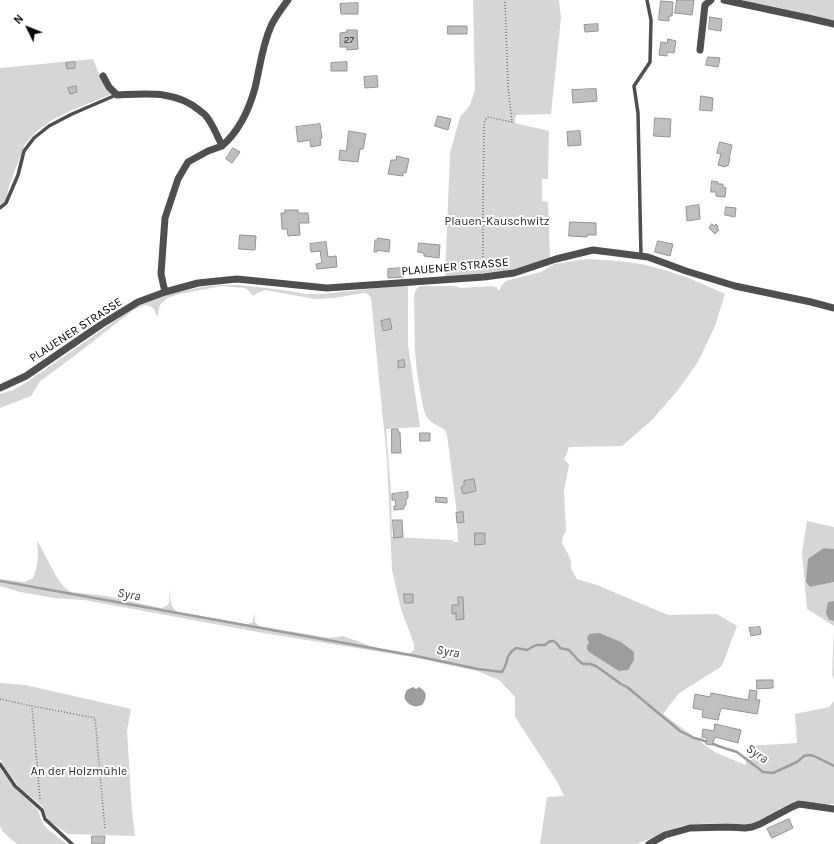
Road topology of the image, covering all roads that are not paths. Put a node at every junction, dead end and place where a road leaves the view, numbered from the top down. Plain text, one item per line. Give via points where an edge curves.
1 (288, 0) edge
2 (647, 0) edge
3 (712, 0) edge
4 (724, 0) edge
5 (834, 24) edge
6 (700, 50) dead end
7 (102, 76) dead end
8 (116, 95) junction
9 (222, 146) junction
10 (0, 208) edge
11 (641, 256) junction
12 (165, 292) junction
13 (834, 308) edge
14 (0, 388) edge
15 (0, 764) edge
16 (831, 809) edge
17 (72, 844) edge
18 (649, 844) edge

1 - 9 street via 280,10 266,39 248,108 231,138
2 - 11 lane via 651,20 650,62 634,86 638,113
3 - 6 street via 705,5
4 - 5 street
7 - 8 street
8 - 9 street via 174,96 191,103 206,116
8 - 10 lane via 49,126 34,138 24,151 18,175 6,203
9 - 12 street via 188,162 178,179 166,218 161,274
11 - 12 street, PLAUENER STRASSE via 593,250 514,273 484,277 327,288 237,279 198,283
11 - 13 street, PLAUENER STRASSE via 735,286
12 - 14 street, PLAUENER STRASSE via 138,302 26,376
15 - 17 lane via 16,786 42,810 45,819
16 - 18 street via 799,804 752,827 690,828 665,835

